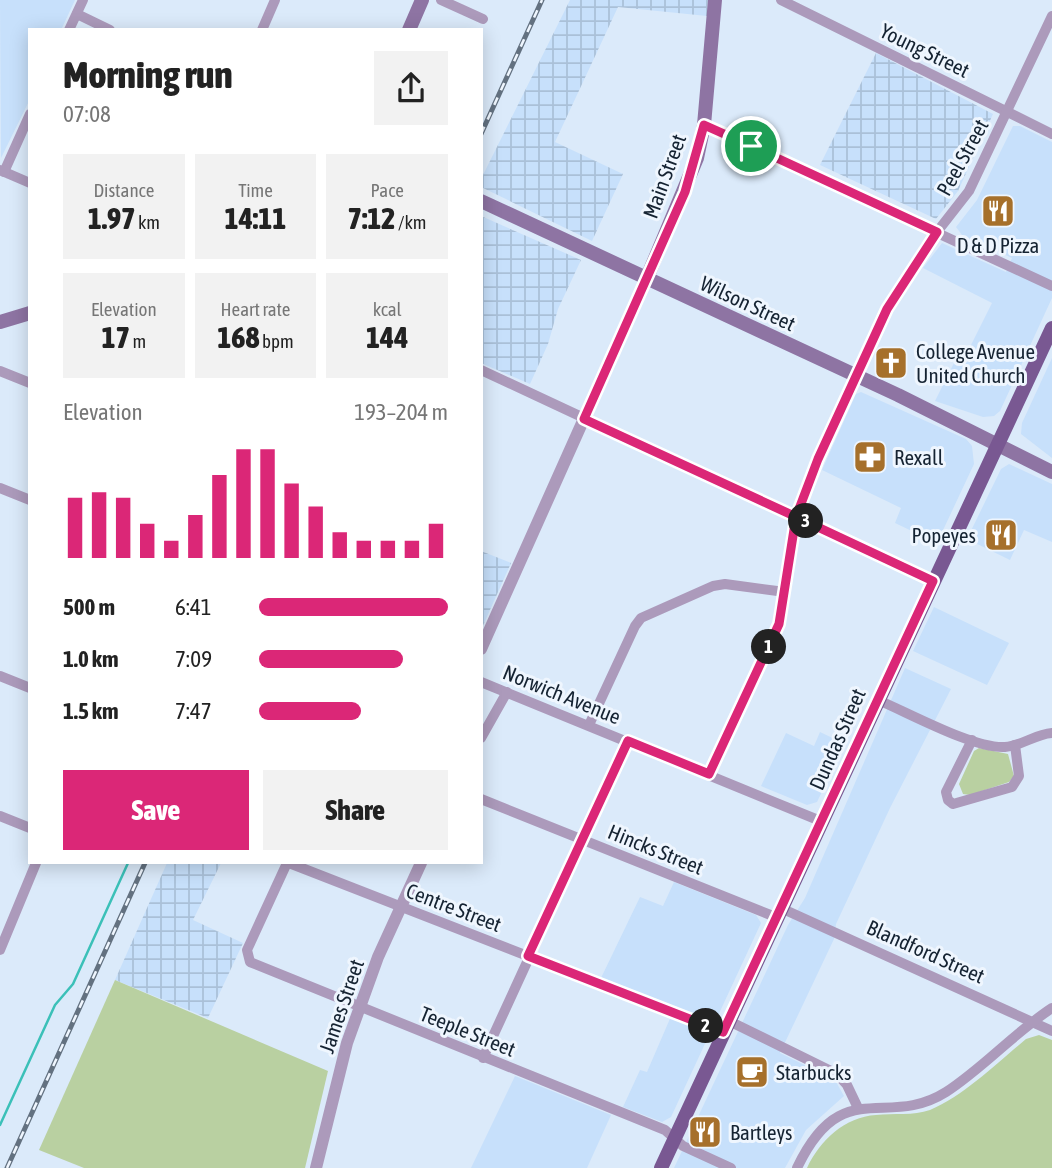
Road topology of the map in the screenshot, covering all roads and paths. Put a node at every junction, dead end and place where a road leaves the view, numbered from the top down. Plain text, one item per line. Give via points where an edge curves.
1 (83, 0) edge
2 (275, 0) edge
3 (422, 0) edge
4 (441, 0) edge
5 (715, 0) edge
6 (781, 0) edge
7 (76, 14) junction
8 (1052, 16) edge
9 (483, 19) dead end
10 (70, 28) edge
11 (106, 28) edge
12 (263, 28) edge
13 (410, 28) edge
14 (1007, 113) junction
15 (28, 118) edge
16 (704, 125) junction
17 (1052, 134) edge
18 (2, 171) edge
19 (28, 182) edge
20 (483, 202) edge
21 (937, 232) junction
22 (646, 279) junction
23 (1052, 286) edge
24 (28, 314) edge
25 (0, 322) edge
26 (1052, 328) edge
27 (0, 371) edge
28 (483, 371) edge
29 (856, 376) junction
30 (28, 382) edge
31 (584, 419) junction
32 (997, 444) junction
33 (1052, 472) edge
34 (0, 488) edge
35 (28, 499) edge
36 (796, 517) junction
37 (933, 581) junction
38 (785, 592) junction
39 (483, 645) edge
40 (0, 676) edge
41 (483, 683) edge
42 (28, 687) edge
43 (507, 692) junction
44 (878, 700) junction
45 (589, 725) junction
46 (1052, 733) edge
47 (483, 734) edge
48 (972, 740) junction
49 (628, 741) junction
50 (1015, 745) junction
51 (709, 774) junction
52 (483, 801) edge
53 (0, 816) edge
54 (823, 822) junction
55 (28, 827) edge
56 (583, 841) junction
57 (36, 864) edge
58 (288, 864) edge
59 (291, 864) edge
60 (421, 864) edge
61 (401, 907) junction
62 (781, 913) junction
63 (0, 950) edge
64 (528, 956) junction
65 (359, 1008) junction
66 (1052, 1008) edge
67 (1032, 1021) junction
68 (726, 1027) junction
69 (1052, 1031) edge
70 (483, 1058) junction
71 (858, 1108) junction
72 (674, 1140) junction
73 (316, 1168) edge
74 (662, 1168) edge
75 (731, 1168) edge
76 (797, 1168) edge

1 - 7 street
2 - 12 street
3 - 13 main road
4 - 9 street
5 - 16 main road, Main Street
6 - 14 street, Young Street
7 - 10 street
7 - 11 street
8 - 14 street, Peel Street
14 - 17 street, Young Street
14 - 21 street, Peel Street via 969,191
15 - 18 street
16 - 21 street
16 - 22 main road, Main Street via 685,192
18 - 19 street
20 - 22 main road, Wilson Street
21 - 23 street
21 - 29 street, Peel Street via 895,295
22 - 29 main road, Wilson Street
22 - 31 street
24 - 25 main road
26 - 32 main road, Dundas Street
27 - 30 street
28 - 31 street
29 - 32 main road, Wilson Street
29 - 36 street, Peel Street
31 - 36 street
31 - 39 street
32 - 33 main road, Wilson Street
32 - 37 main road, Dundas Street
34 - 35 street
36 - 37 street
36 - 38 street, Peel Street
37 - 44 main road, Dundas Street
38 - 45 street via 713,586 641,618
38 - 51 street, Peel Street via 775,635
40 - 42 street
41 - 43 street, Norwich Avenue
43 - 45 street, Norwich Avenue
43 - 47 street
44 - 48 street
44 - 54 main road, Dundas Street
45 - 49 street, Norwich Avenue
46 - 50 street
48 - 50 street via 994,747
48 - 50 street via 946,792 947,800 954,804 1012,787 1019,776
49 - 51 street, Norwich Avenue
49 - 56 street
51 - 54 street, Norwich Avenue
52 - 56 street, Hincks Street
53 - 55 street
54 - 62 main road, Dundas Street
56 - 62 street, Hincks Street
56 - 64 street
57 - 63 street
58 - 65 street, Teeple Street via 247,958
59 - 61 street, Centre Street
60 - 61 street, James Street
61 - 64 street, Centre Street
61 - 65 street, James Street
62 - 67 street, Blandford Street
62 - 68 main road, Dundas Street
64 - 68 street, Centre Street
64 - 70 street
65 - 70 street, Teeple Street
65 - 73 street, James Street
66 - 67 street
67 - 69 street, Blandford Street
67 - 71 street via 939,1096 909,1104
68 - 71 street, Centre Street via 837,1074
68 - 72 main road, Dundas Street
70 - 72 street, Teeple Street via 664,1130
71 - 76 street via 822,1129
72 - 74 main road, Dundas Street
72 - 75 street, Teeple Street

